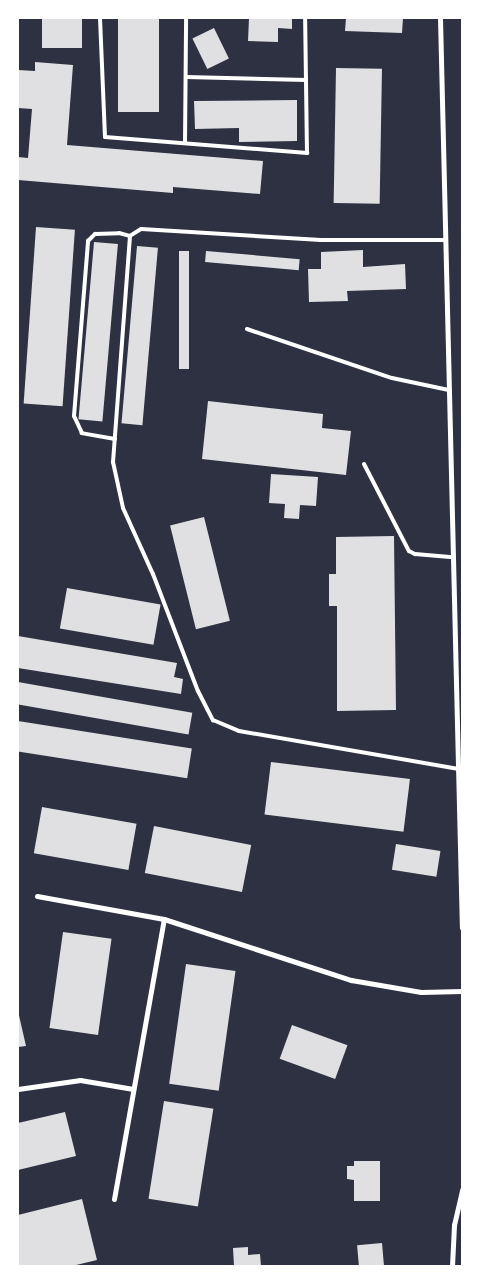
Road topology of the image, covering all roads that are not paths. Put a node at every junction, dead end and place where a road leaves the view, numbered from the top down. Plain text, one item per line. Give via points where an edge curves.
1 (100, 18) edge
2 (186, 18) edge
3 (305, 18) edge
4 (440, 18) edge
5 (186, 76) junction
6 (306, 80) junction
7 (185, 143) junction
8 (130, 236) junction
9 (446, 240) junction
10 (247, 329) dead end
11 (449, 390) junction
12 (115, 439) junction
13 (364, 464) dead end
14 (454, 557) junction
15 (459, 769) junction
16 (37, 896) dead end
17 (164, 919) junction
18 (462, 928) edge
19 (462, 991) edge
20 (18, 1089) edge
21 (133, 1089) junction
22 (462, 1189) edge
23 (114, 1199) dead end
24 (452, 1266) edge

1 - 7 lane via 105,137
2 - 5 lane
3 - 6 lane
4 - 9 street
5 - 6 lane
5 - 7 lane
6 - 7 lane via 307,153
8 - 9 lane via 141,229 321,240
8 - 12 lane
8 - 12 lane via 96,234 88,241 74,416 82,433
9 - 11 street
10 - 11 lane via 392,378
11 - 14 street
12 - 15 lane via 113,462 123,508 213,720 239,731
13 - 14 lane via 409,551
14 - 15 street
15 - 18 street
16 - 17 street
17 - 19 street via 351,980 421,992
17 - 21 street
20 - 21 street via 80,1080
21 - 23 street
22 - 24 street via 454,1225

